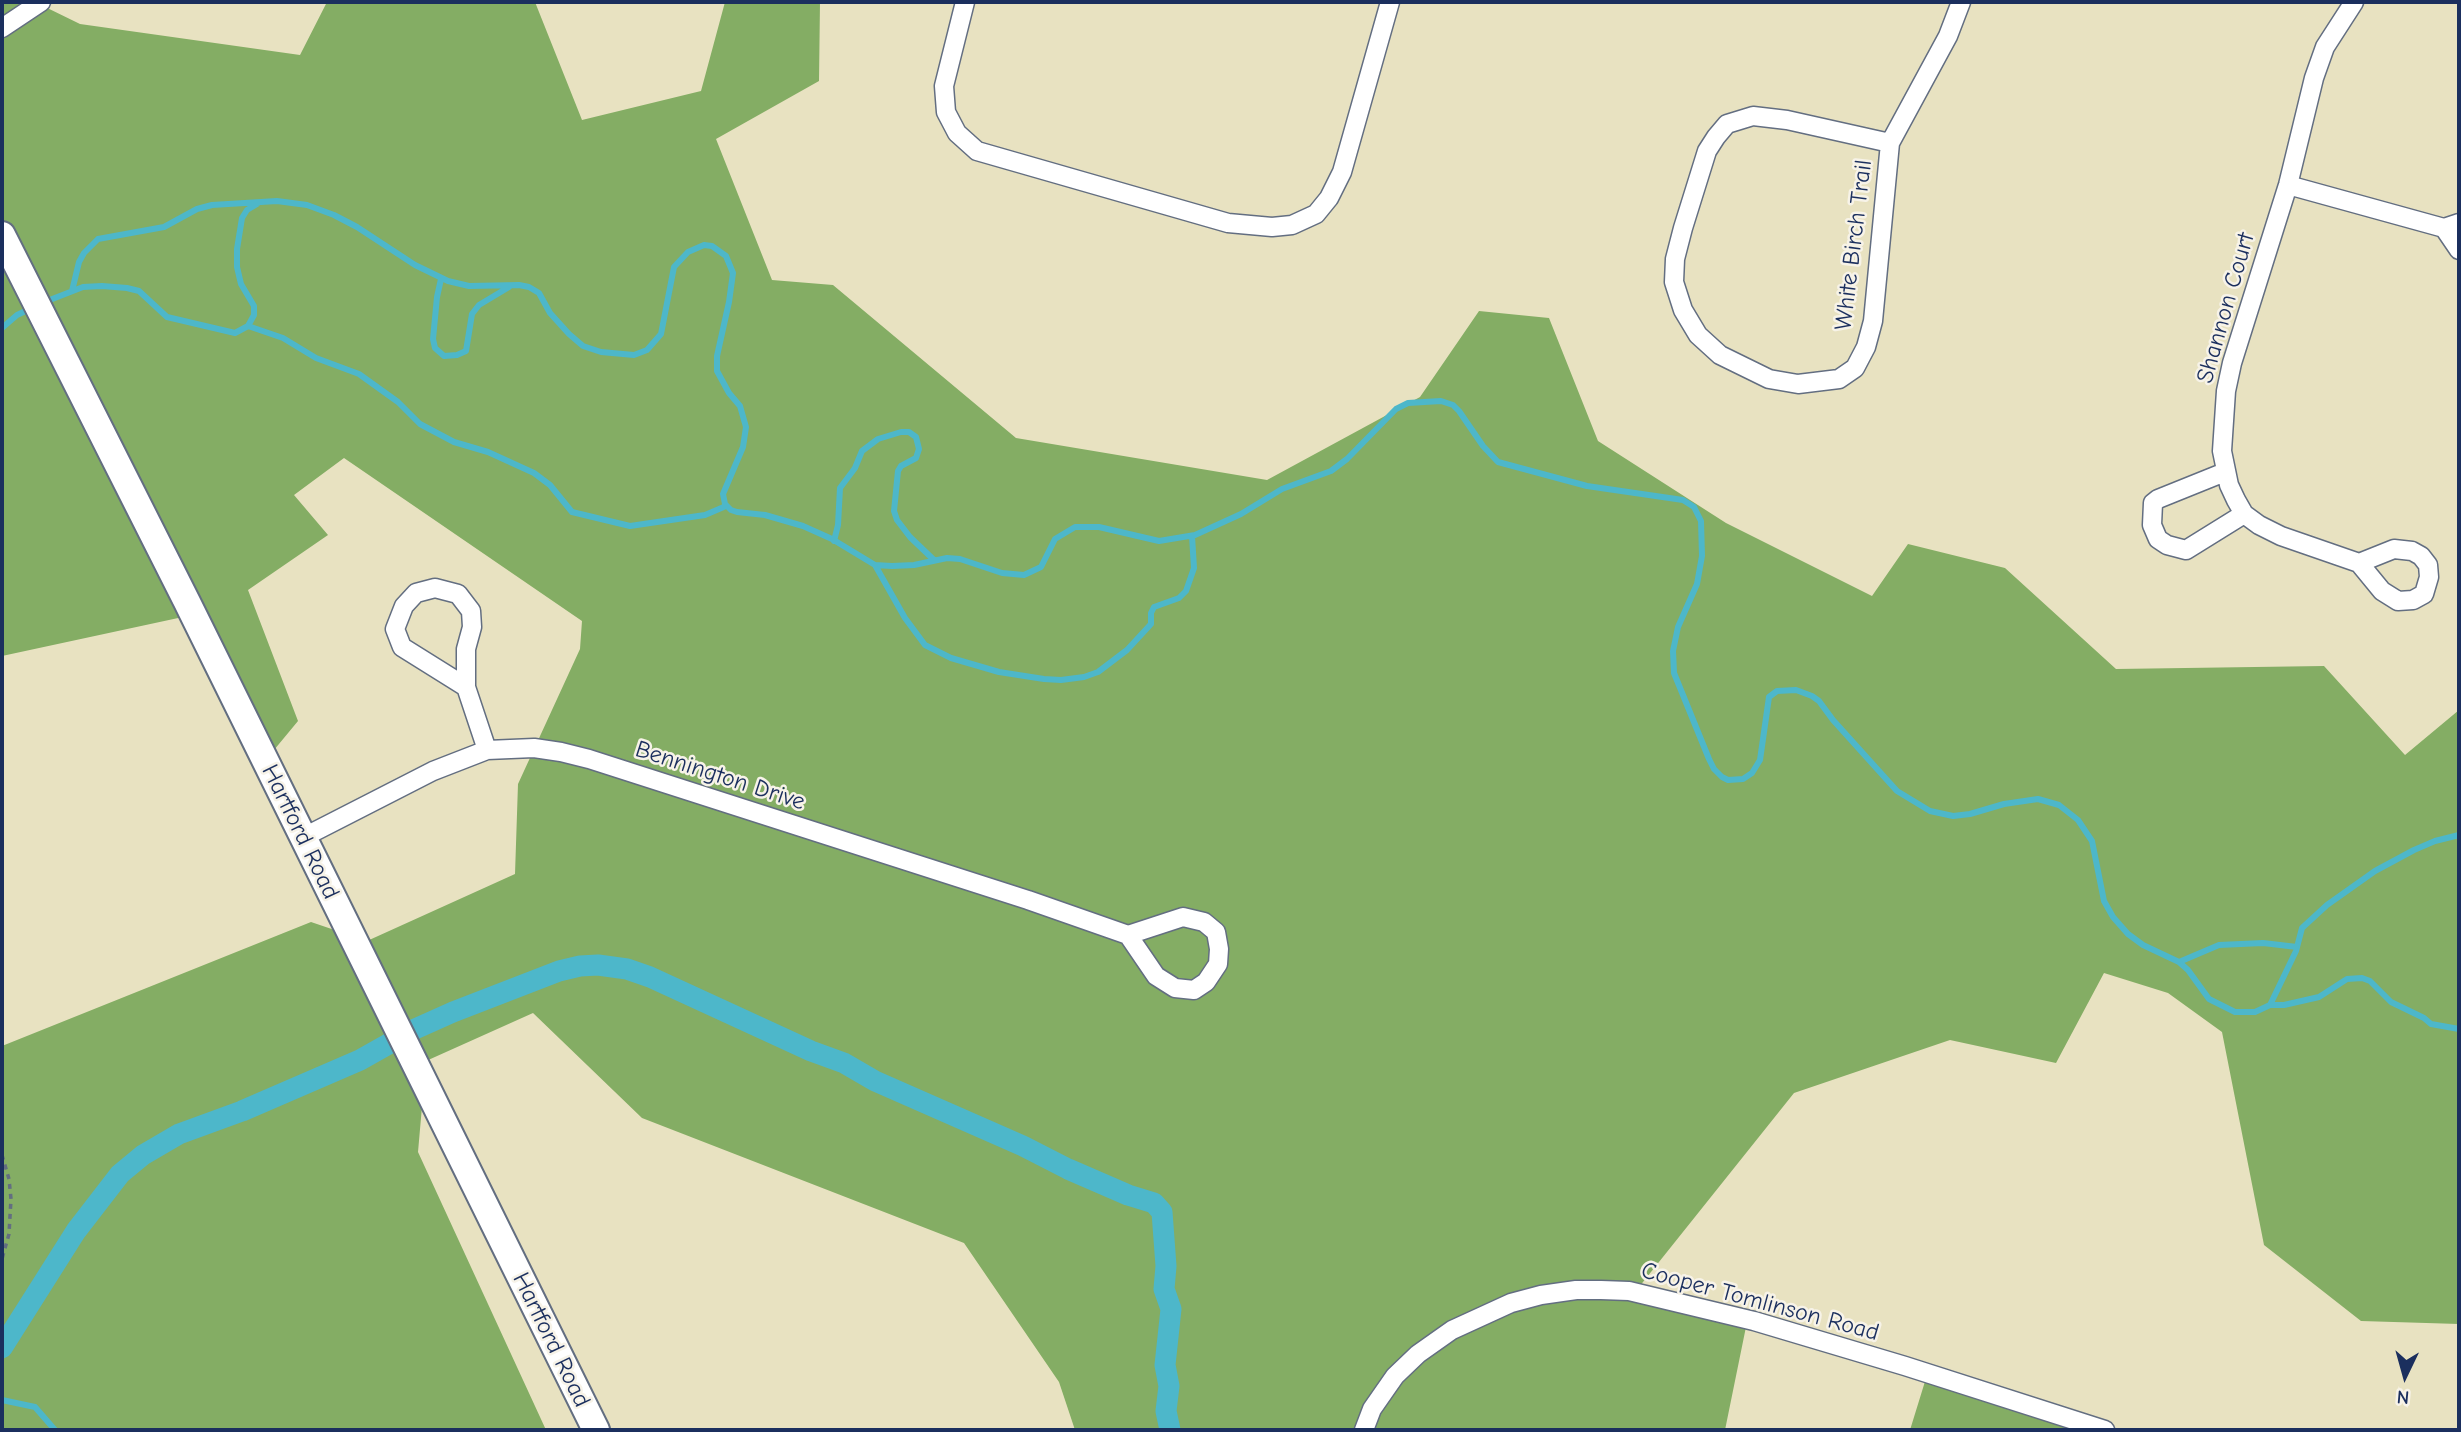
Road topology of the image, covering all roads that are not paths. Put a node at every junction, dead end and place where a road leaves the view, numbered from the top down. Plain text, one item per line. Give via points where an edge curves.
1 (41, 2) edge
2 (965, 2) edge
3 (1390, 2) edge
4 (1961, 2) edge
5 (2354, 2) edge
6 (2, 28) edge
7 (1890, 143) junction
8 (2288, 185) junction
9 (2452, 226) edge
10 (2, 235) edge
11 (2459, 250) edge
12 (2225, 472) junction
13 (2244, 514) junction
14 (2359, 563) dead end
15 (466, 687) junction
16 (487, 750) junction
17 (302, 838) junction
18 (1128, 935) junction
19 (596, 1430) edge
20 (1364, 1430) edge
21 (2105, 1430) edge

1 - 6 street
2 - 3 street via 944,86 946,111 957,133 977,151 1251,226 1292,225 1316,214 1329,198 1342,172
4 - 7 street, White Birch Trail via 1948,36
5 - 8 street, Shannon Court via 2325,47
7 - 7 street, White Birch Trail via 1753,116 1727,124 1716,137 1707,151 1683,228 1674,282 1698,335 1720,355 1769,379 1798,384 1839,379 1855,368 1873,321
8 - 9 street
8 - 12 street, Shannon Court via 2232,363 2222,451
9 - 11 street
10 - 17 street, Hartford Road
12 - 13 street, Shannon Court
12 - 13 street via 2153,503 2152,525 2158,539 2186,550
13 - 14 street via 2281,536
15 - 15 street via 471,611 458,594 435,588 416,593 404,606 395,629 402,648
15 - 16 street
16 - 17 street, Bennington Drive via 433,771
16 - 18 street, Bennington Drive via 534,748 589,759
17 - 19 street, Hartford Road
18 - 18 street via 1183,917 1204,922 1216,932 1218,964 1194,990 1175,988 1156,976
20 - 21 street, Cooper Tomlinson Road via 1372,1409 1395,1376 1452,1330 1511,1303 1541,1295 1601,1290 1629,1291 1754,1321

